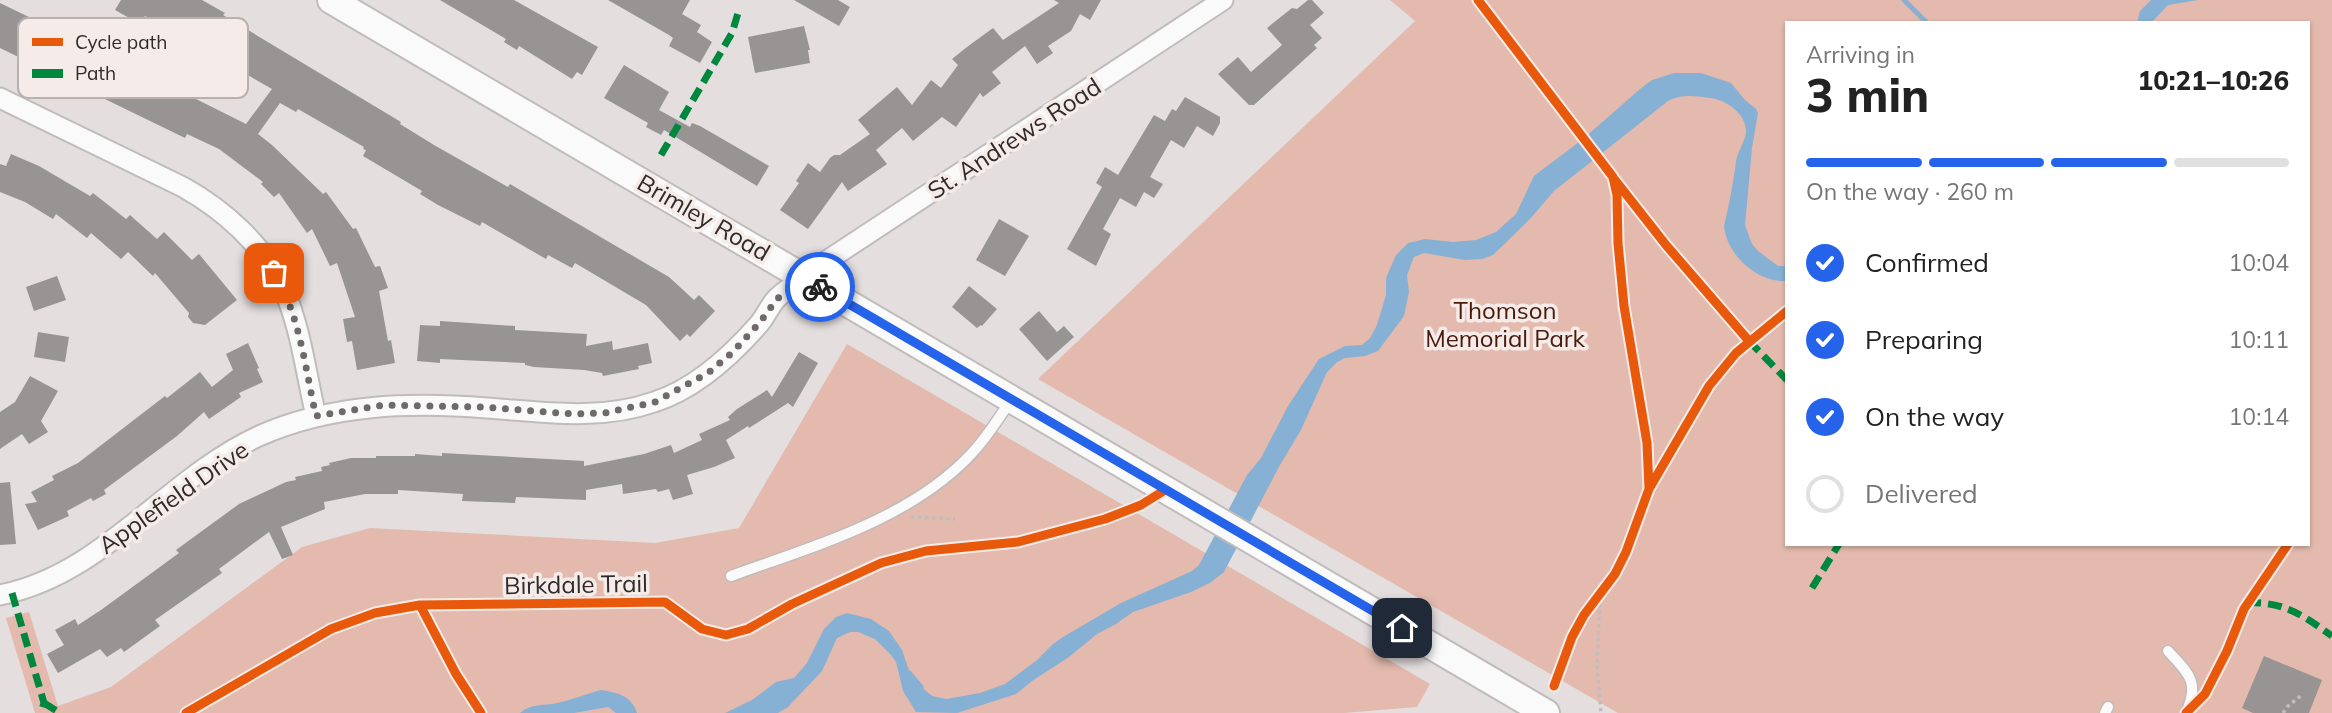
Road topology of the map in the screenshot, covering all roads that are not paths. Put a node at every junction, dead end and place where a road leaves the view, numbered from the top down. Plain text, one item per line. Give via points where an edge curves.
1 (331, 0) edge
2 (1223, 0) edge
3 (0, 98) edge
4 (805, 278) junction
5 (1012, 400) junction
6 (316, 416) junction
7 (730, 576) dead end
8 (0, 595) edge
9 (2168, 651) dead end
10 (1546, 713) edge
11 (2186, 713) edge

1 - 4 main road, Brimley Road
2 - 4 street, St. Andrews Road
3 - 6 street via 183,187 241,229 284,289
4 - 5 main road, Brimley Road
4 - 6 street, Applefield Drive via 777,299 725,359 655,402 584,414 385,405
5 - 7 lane via 972,453 924,494 850,533
5 - 10 main road, Brimley Road
6 - 8 street, Applefield Drive via 258,437 214,463 75,567
9 - 11 lane via 2191,678 2193,697

